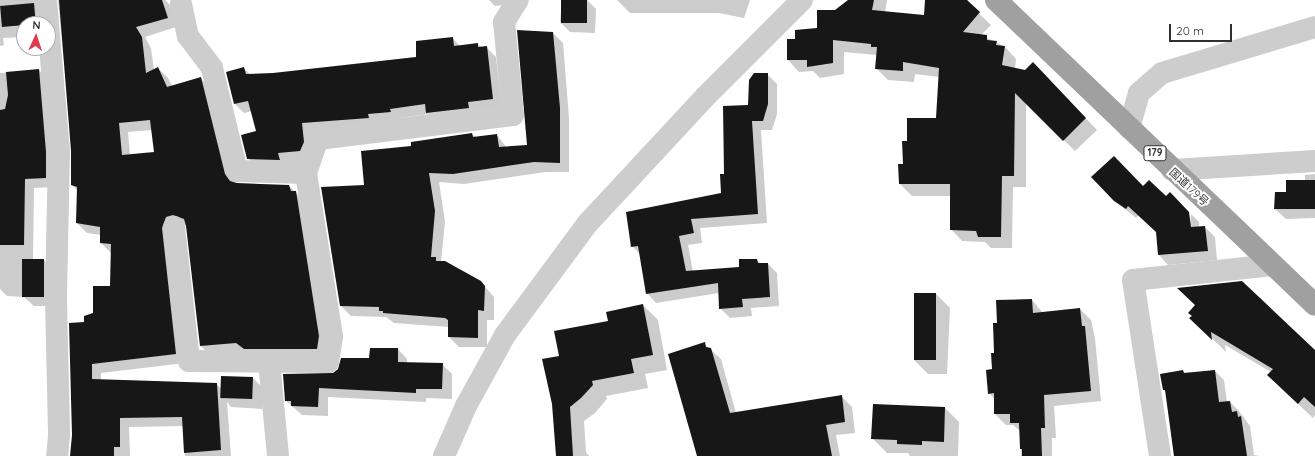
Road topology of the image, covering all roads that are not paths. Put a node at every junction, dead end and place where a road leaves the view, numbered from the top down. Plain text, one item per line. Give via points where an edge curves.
1 (46, 0) edge
2 (518, 0) edge
3 (802, 0) edge
4 (996, 0) edge
5 (181, 4) dead end
6 (1315, 27) edge
7 (1129, 128) junction
8 (1315, 161) edge
9 (1172, 170) junction
10 (306, 173) junction
11 (174, 227) dead end
12 (1273, 265) junction
13 (1315, 305) edge
14 (269, 362) junction
15 (57, 456) edge
16 (278, 456) edge
17 (444, 456) edge
18 (1160, 456) edge

1 - 15 street via 60,152 56,299 59,435
2 - 10 street via 504,22 513,115 318,140
3 - 17 street via 705,97 588,223 505,335 466,406
4 - 7 highway, 国道179号 / 179
5 - 10 street via 188,36 212,68 237,171
6 - 7 street via 1162,73 1139,93
7 - 9 highway, 国道179号 / 179
8 - 9 street
9 - 12 highway, 国道179号 / 179
10 - 14 street via 332,336 328,362
11 - 14 street via 189,361
12 - 13 highway, 国道179号 / 179
12 - 18 street via 1133,280
14 - 16 street

